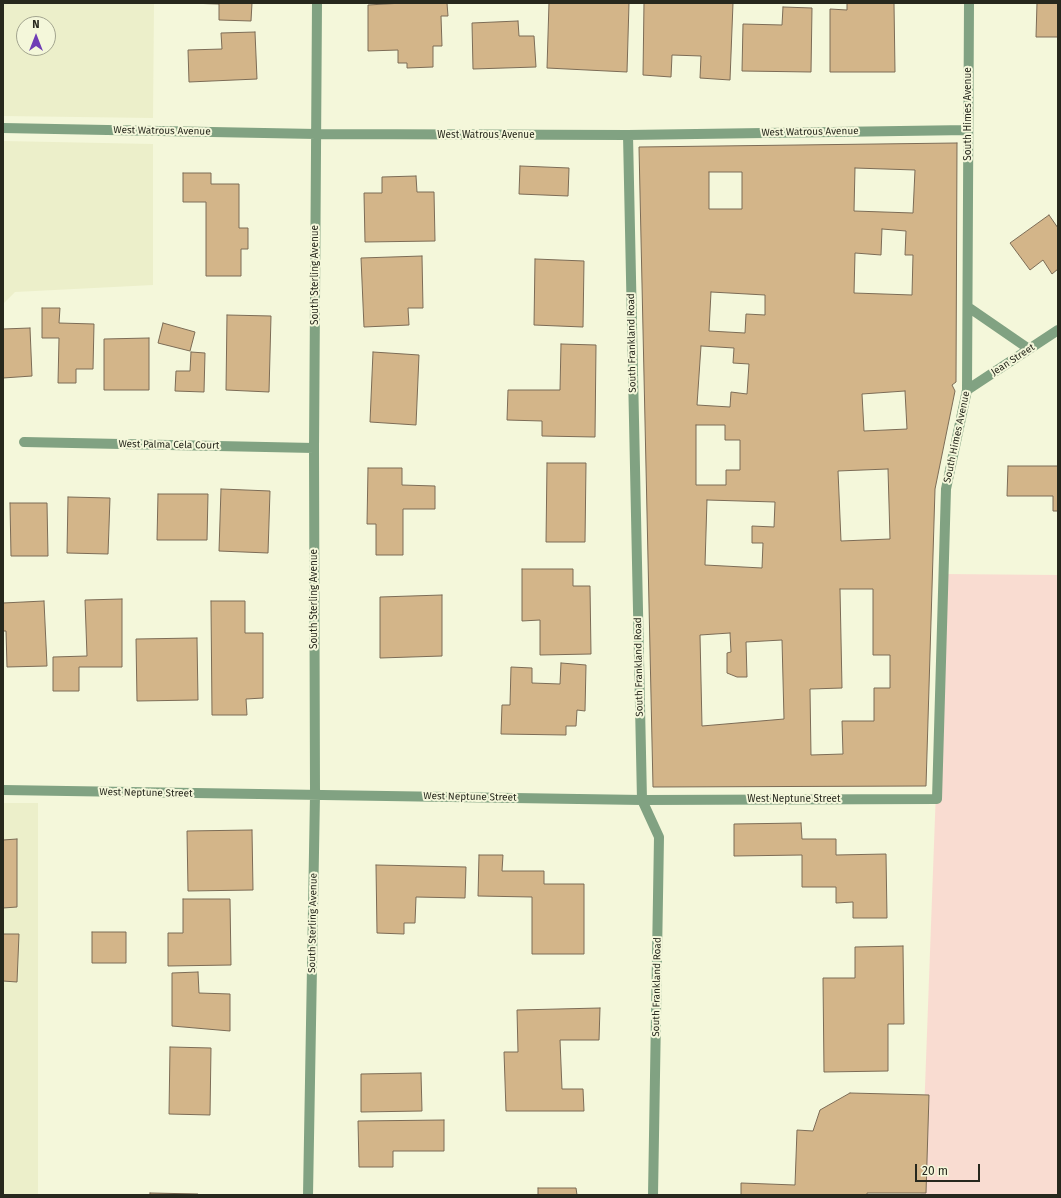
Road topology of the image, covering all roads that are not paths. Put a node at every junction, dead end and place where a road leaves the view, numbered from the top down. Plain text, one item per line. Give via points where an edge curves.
1 (317, 3) edge
2 (969, 3) edge
3 (3, 128) edge
4 (968, 130) junction
5 (316, 134) junction
6 (628, 135) junction
7 (968, 307) junction
8 (1058, 330) edge
9 (1029, 349) junction
10 (967, 390) junction
11 (24, 442) dead end
12 (314, 448) junction
13 (3, 790) edge
14 (315, 795) junction
15 (937, 799) joint
16 (642, 800) junction
17 (308, 1195) edge
18 (653, 1195) edge

1 - 5 street, South Sterling Avenue
2 - 4 street, South Himes Avenue
3 - 5 street, West Watrous Avenue
4 - 6 street, West Watrous Avenue
4 - 7 street, South Himes Avenue
5 - 6 street, West Watrous Avenue
5 - 12 street, South Sterling Avenue
6 - 16 street, South Frankland Road
7 - 9 street
7 - 10 street, South Himes Avenue
8 - 9 street, Jean Street
9 - 10 street, Jean Street
10 - 15 street, South Himes Avenue via 946,489
11 - 12 street, West Palma Cela Court
12 - 14 street, South Sterling Avenue
13 - 14 street, West Neptune Street
14 - 16 street, West Neptune Street
14 - 17 street, South Sterling Avenue
15 - 16 street, West Neptune Street
16 - 18 street, South Frankland Road via 659,837

